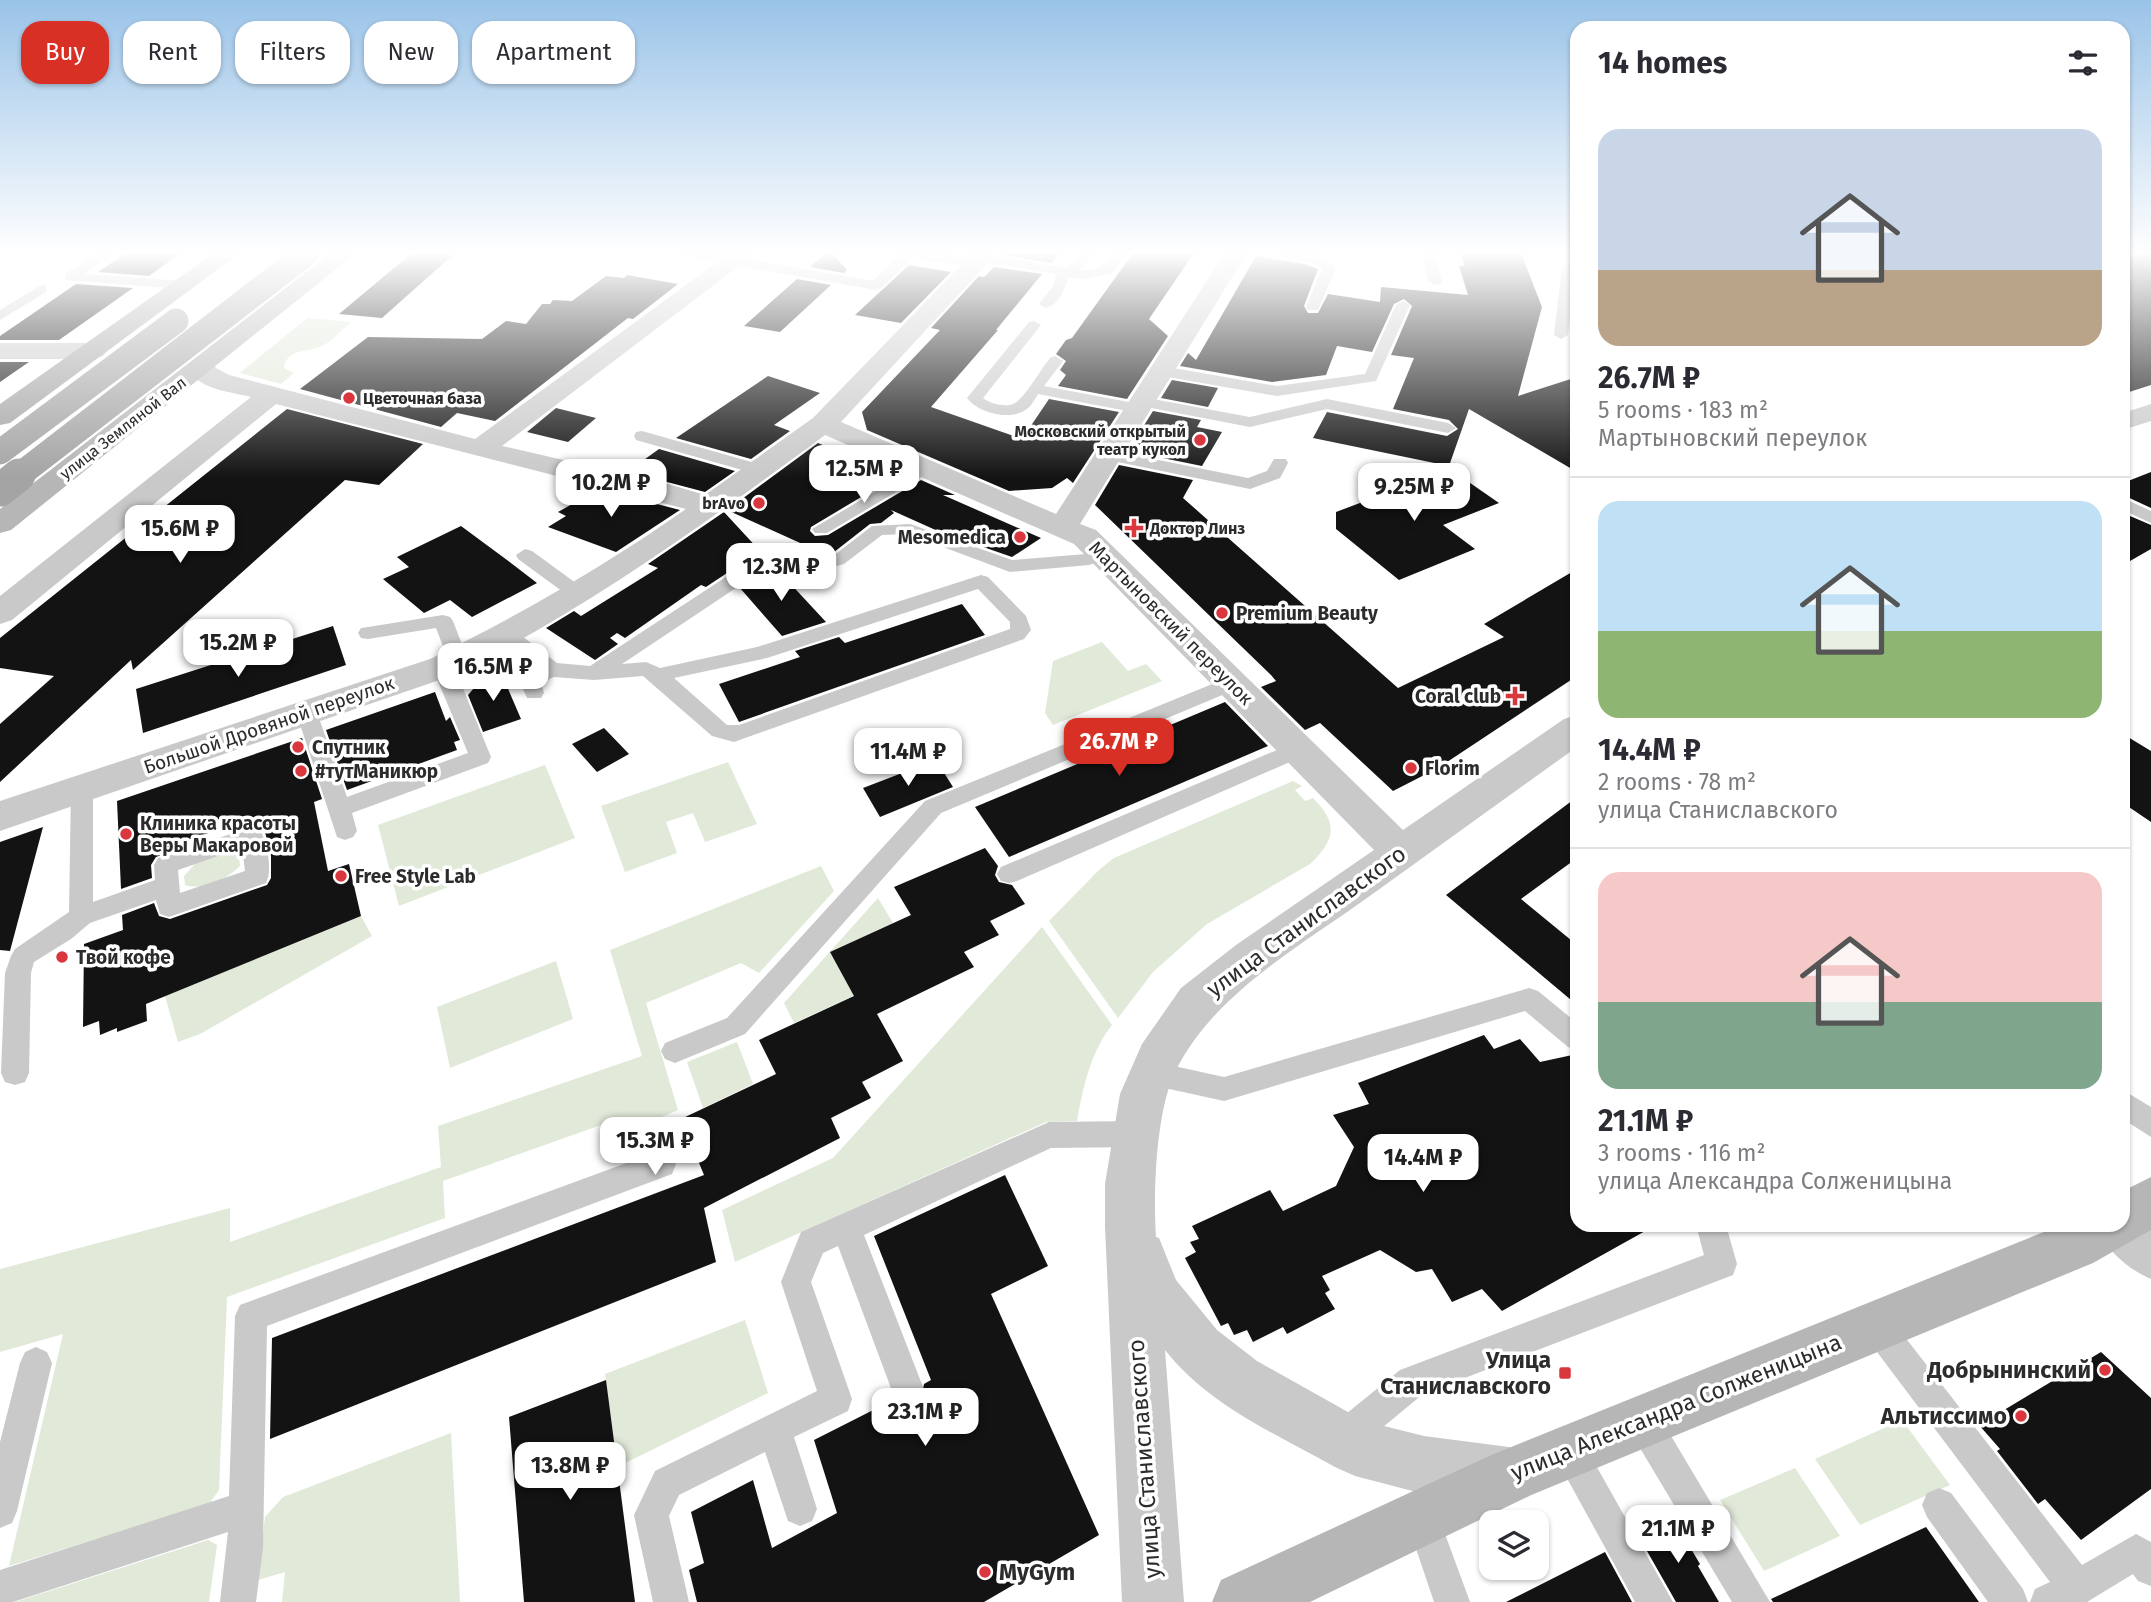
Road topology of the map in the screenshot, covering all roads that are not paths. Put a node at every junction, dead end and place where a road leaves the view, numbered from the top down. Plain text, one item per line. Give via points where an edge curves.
1 (125, 328) edge
2 (132, 328) edge
3 (167, 328) edge
4 (228, 328) edge
5 (246, 328) edge
6 (251, 328) edge
7 (644, 328) edge
8 (914, 328) edge
9 (1032, 328) edge
10 (1189, 328) edge
11 (1393, 328) edge
12 (1563, 328) edge
13 (1561, 335) dead end
14 (0, 351) edge
15 (94, 351) junction
16 (1055, 361) dead end
17 (203, 367) junction
18 (1162, 371) junction
19 (1034, 388) junction
20 (272, 394) junction
21 (1140, 405) junction
22 (0, 417) edge
23 (822, 424) junction
24 (1448, 428) dead end
25 (642, 436) dead end
26 (480, 449) junction
27 (0, 452) edge
28 (1105, 461) junction
29 (1280, 463) dead end
30 (922, 469) junction
31 (760, 470) junction
32 (1130, 474) dead end
33 (0, 490) edge
34 (710, 507) junction
35 (2130, 507) edge
36 (2151, 518) edge
37 (0, 524) edge
38 (1064, 526) junction
39 (821, 529) dead end
40 (777, 552) dead end
41 (1103, 554) junction
42 (525, 555) dead end
43 (836, 560) dead end
44 (993, 561) junction
45 (981, 580) junction
46 (577, 593) junction
47 (0, 613) edge
48 (368, 633) dead end
49 (507, 635) junction
50 (450, 663) junction
51 (552, 670) junction
52 (594, 673) junction
53 (657, 675) junction
54 (1231, 682) junction
55 (534, 693) dead end
56 (307, 712) junction
57 (1570, 733) edge
58 (1298, 749) junction
59 (82, 788) junction
60 (341, 808) junction
61 (0, 816) edge
62 (345, 831) dead end
63 (1400, 851) junction
64 (1009, 874) dead end
65 (167, 886) dead end
66 (80, 916) junction
67 (1570, 1033) edge
68 (675, 1051) dead end
69 (15, 1073) dead end
70 (1151, 1073) junction
71 (2130, 1108) edge
72 (2151, 1124) edge
73 (1135, 1134) junction
74 (662, 1164) dead end
75 (2151, 1201) edge
76 (2130, 1215) edge
77 (846, 1227) junction
78 (1130, 1227) junction
79 (1713, 1232) edge
80 (2100, 1232) edge
81 (2128, 1232) edge
82 (2151, 1253) edge
83 (1876, 1325) junction
84 (36, 1363) dead end
85 (907, 1387) dead end
86 (1643, 1421) junction
87 (775, 1430) junction
88 (1341, 1439) junction
89 (1569, 1451) junction
90 (1509, 1476) junction
91 (1939, 1505) dead end
92 (246, 1507) junction
93 (800, 1509) dead end
94 (0, 1511) edge
95 (1422, 1516) junction
96 (2151, 1568) edge
97 (0, 1588) edge
98 (2063, 1595) edge
99 (238, 1602) edge
100 (671, 1602) edge
101 (1153, 1602) edge
102 (1243, 1602) edge
103 (1452, 1602) edge
104 (1655, 1602) edge
105 (1752, 1602) edge
106 (2010, 1602) edge

1 - 15 main road
2 - 5 main road via 134,340 184,345 216,341
3 - 27 main road, bridge
4 - 33 main road, улица Земляной Вал, bridge
6 - 17 main road, улица Земляной Вал
7 - 26 street
8 - 23 street, Большой Дровяной переулок
9 - 19 lane via 975,398 981,405 1006,410 1021,406
10 - 18 street
11 - 18 lane via 1371,379 1277,391
12 - 13 lane
14 - 15 street
15 - 22 main road
16 - 19 lane
17 - 20 street via 203,372 220,380
17 - 37 main road, улица Земляной Вал
18 - 21 street
19 - 21 lane
20 - 26 street
20 - 47 street
21 - 24 lane via 1250,422 1327,404
21 - 28 street
23 - 30 street, Мартыновский переулок
23 - 31 street, Большой Дровяной переулок
25 - 31 lane
26 - 34 street
28 - 29 lane via 1250,484 1274,474
28 - 32 lane
28 - 38 street
30 - 38 street, Мартыновский переулок
30 - 39 lane
31 - 34 street, Большой Дровяной переулок
34 - 46 street, Большой Дровяной переулок
35 - 36 lane
38 - 41 street, Мартыновский переулок
40 - 52 lane
41 - 44 lane via 1010,566
41 - 54 street, Мартыновский переулок
42 - 46 lane
43 - 44 lane via 878,530 910,529
44 - 45 lane via 985,567
45 - 53 lane via 760,653
45 - 53 lane via 1019,620 1017,634 743,732 720,731
46 - 49 street, Большой Дровяной переулок
48 - 50 lane via 443,621
49 - 50 street, Большой Дровяной переулок
49 - 51 lane
50 - 56 street, Большой Дровяной переулок
50 - 60 lane via 453,686 480,757
51 - 52 lane
51 - 55 lane via 529,680
52 - 53 lane via 646,669
54 - 58 street, Мартыновский переулок
54 - 68 lane via 933,807 736,1026
56 - 59 street, Большой Дровяной переулок
56 - 60 lane
57 - 63 street, улица Станиславского
58 - 63 street, Мартыновский переулок
58 - 64 lane
59 - 61 street, Большой Дровяной переулок
59 - 66 lane
60 - 62 lane
63 - 70 street, улица Станиславского via 1197,1001
65 - 66 lane
66 - 69 lane via 24,956
67 - 70 lane via 1530,999 1224,1089
70 - 73 street, улица Станиславского
71 - 72 lane
73 - 77 lane via 1049,1135
73 - 78 street, улица Станиславского
74 - 92 lane via 251,1316
75 - 76 main road
77 - 85 lane
77 - 87 lane via 812,1243 796,1282 836,1399
78 - 88 street via 1157,1298 1198,1349 1237,1381
78 - 101 street, улица Станиславского
79 - 88 lane via 1722,1264 1412,1382
80 - 83 main road, улица Александра Солженицына
81 - 82 street
83 - 86 main road, улица Александра Солженицына
83 - 98 lane
84 - 94 lane
86 - 89 main road, улица Александра Солженицына
86 - 105 lane
87 - 93 lane
87 - 100 lane via 667,1483 651,1515
88 - 90 street via 1424,1465
89 - 90 main road, улица Александра Солженицына
89 - 104 lane
90 - 95 main road, улица Александра Солженицына
91 - 106 lane
92 - 97 lane
92 - 99 lane
95 - 102 main road, улица Александра Солженицына
95 - 103 lane
96 - 98 lane via 2136,1552

